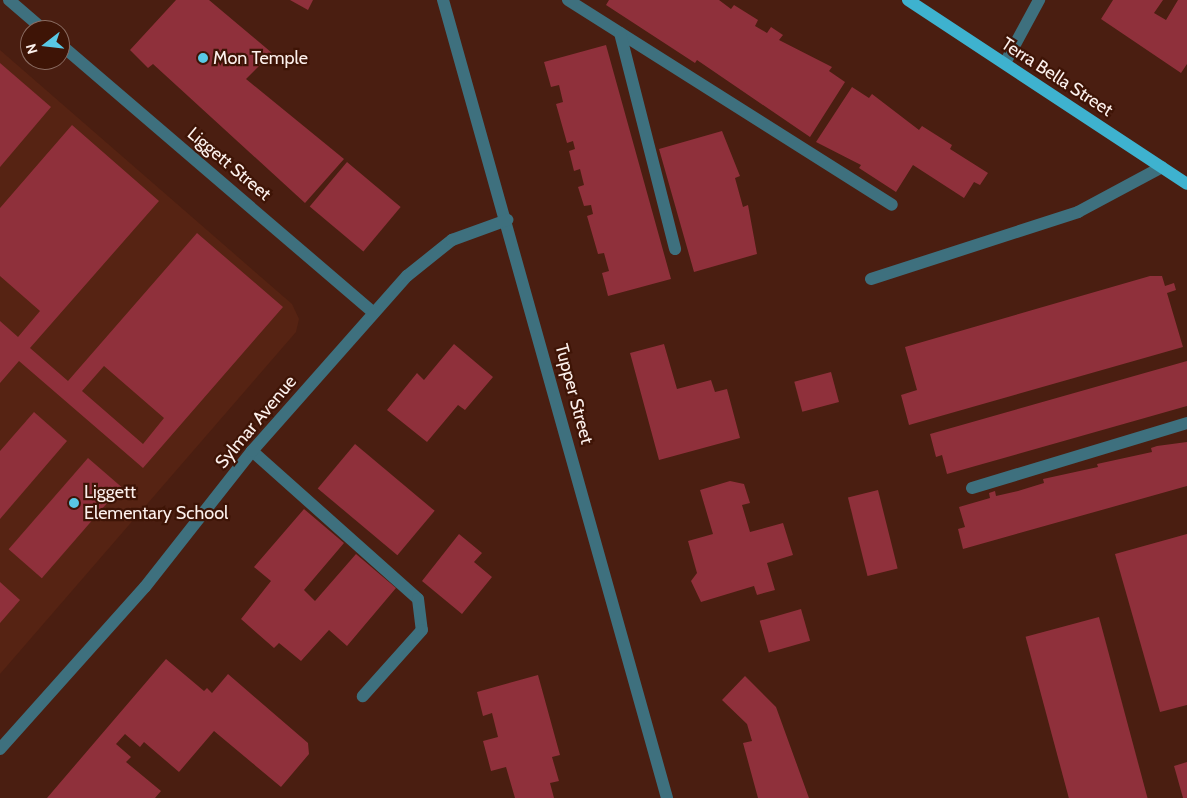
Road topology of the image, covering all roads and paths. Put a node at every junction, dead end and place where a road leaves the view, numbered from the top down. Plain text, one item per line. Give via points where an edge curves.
1 (9, 0) edge
2 (443, 0) edge
3 (568, 0) edge
4 (908, 0) edge
5 (1039, 0) edge
6 (32, 20) edge
7 (620, 33) junction
8 (70, 53) edge
9 (1004, 64) junction
10 (1162, 167) junction
11 (1187, 184) edge
12 (892, 205) dead end
13 (507, 220) junction
14 (675, 249) dead end
15 (871, 279) dead end
16 (374, 313) junction
17 (1187, 423) edge
18 (252, 451) junction
19 (972, 488) dead end
20 (364, 696) dead end
21 (0, 748) edge
22 (667, 798) edge

1 - 6 street
2 - 13 street, Tupper Street
3 - 7 street
4 - 9 main road, Terra Bella Street
5 - 9 street
7 - 12 street
7 - 14 street
8 - 16 street, Liggett Street
9 - 10 main road, Terra Bella Street
10 - 11 main road, Terra Bella Street
10 - 15 street via 1078,212
13 - 16 street, Sylmar Avenue via 436,251
13 - 22 street, Tupper Street
16 - 18 street, Sylmar Avenue
17 - 19 street
18 - 20 street via 418,599 422,630
18 - 21 street, Sylmar Avenue via 145,587

